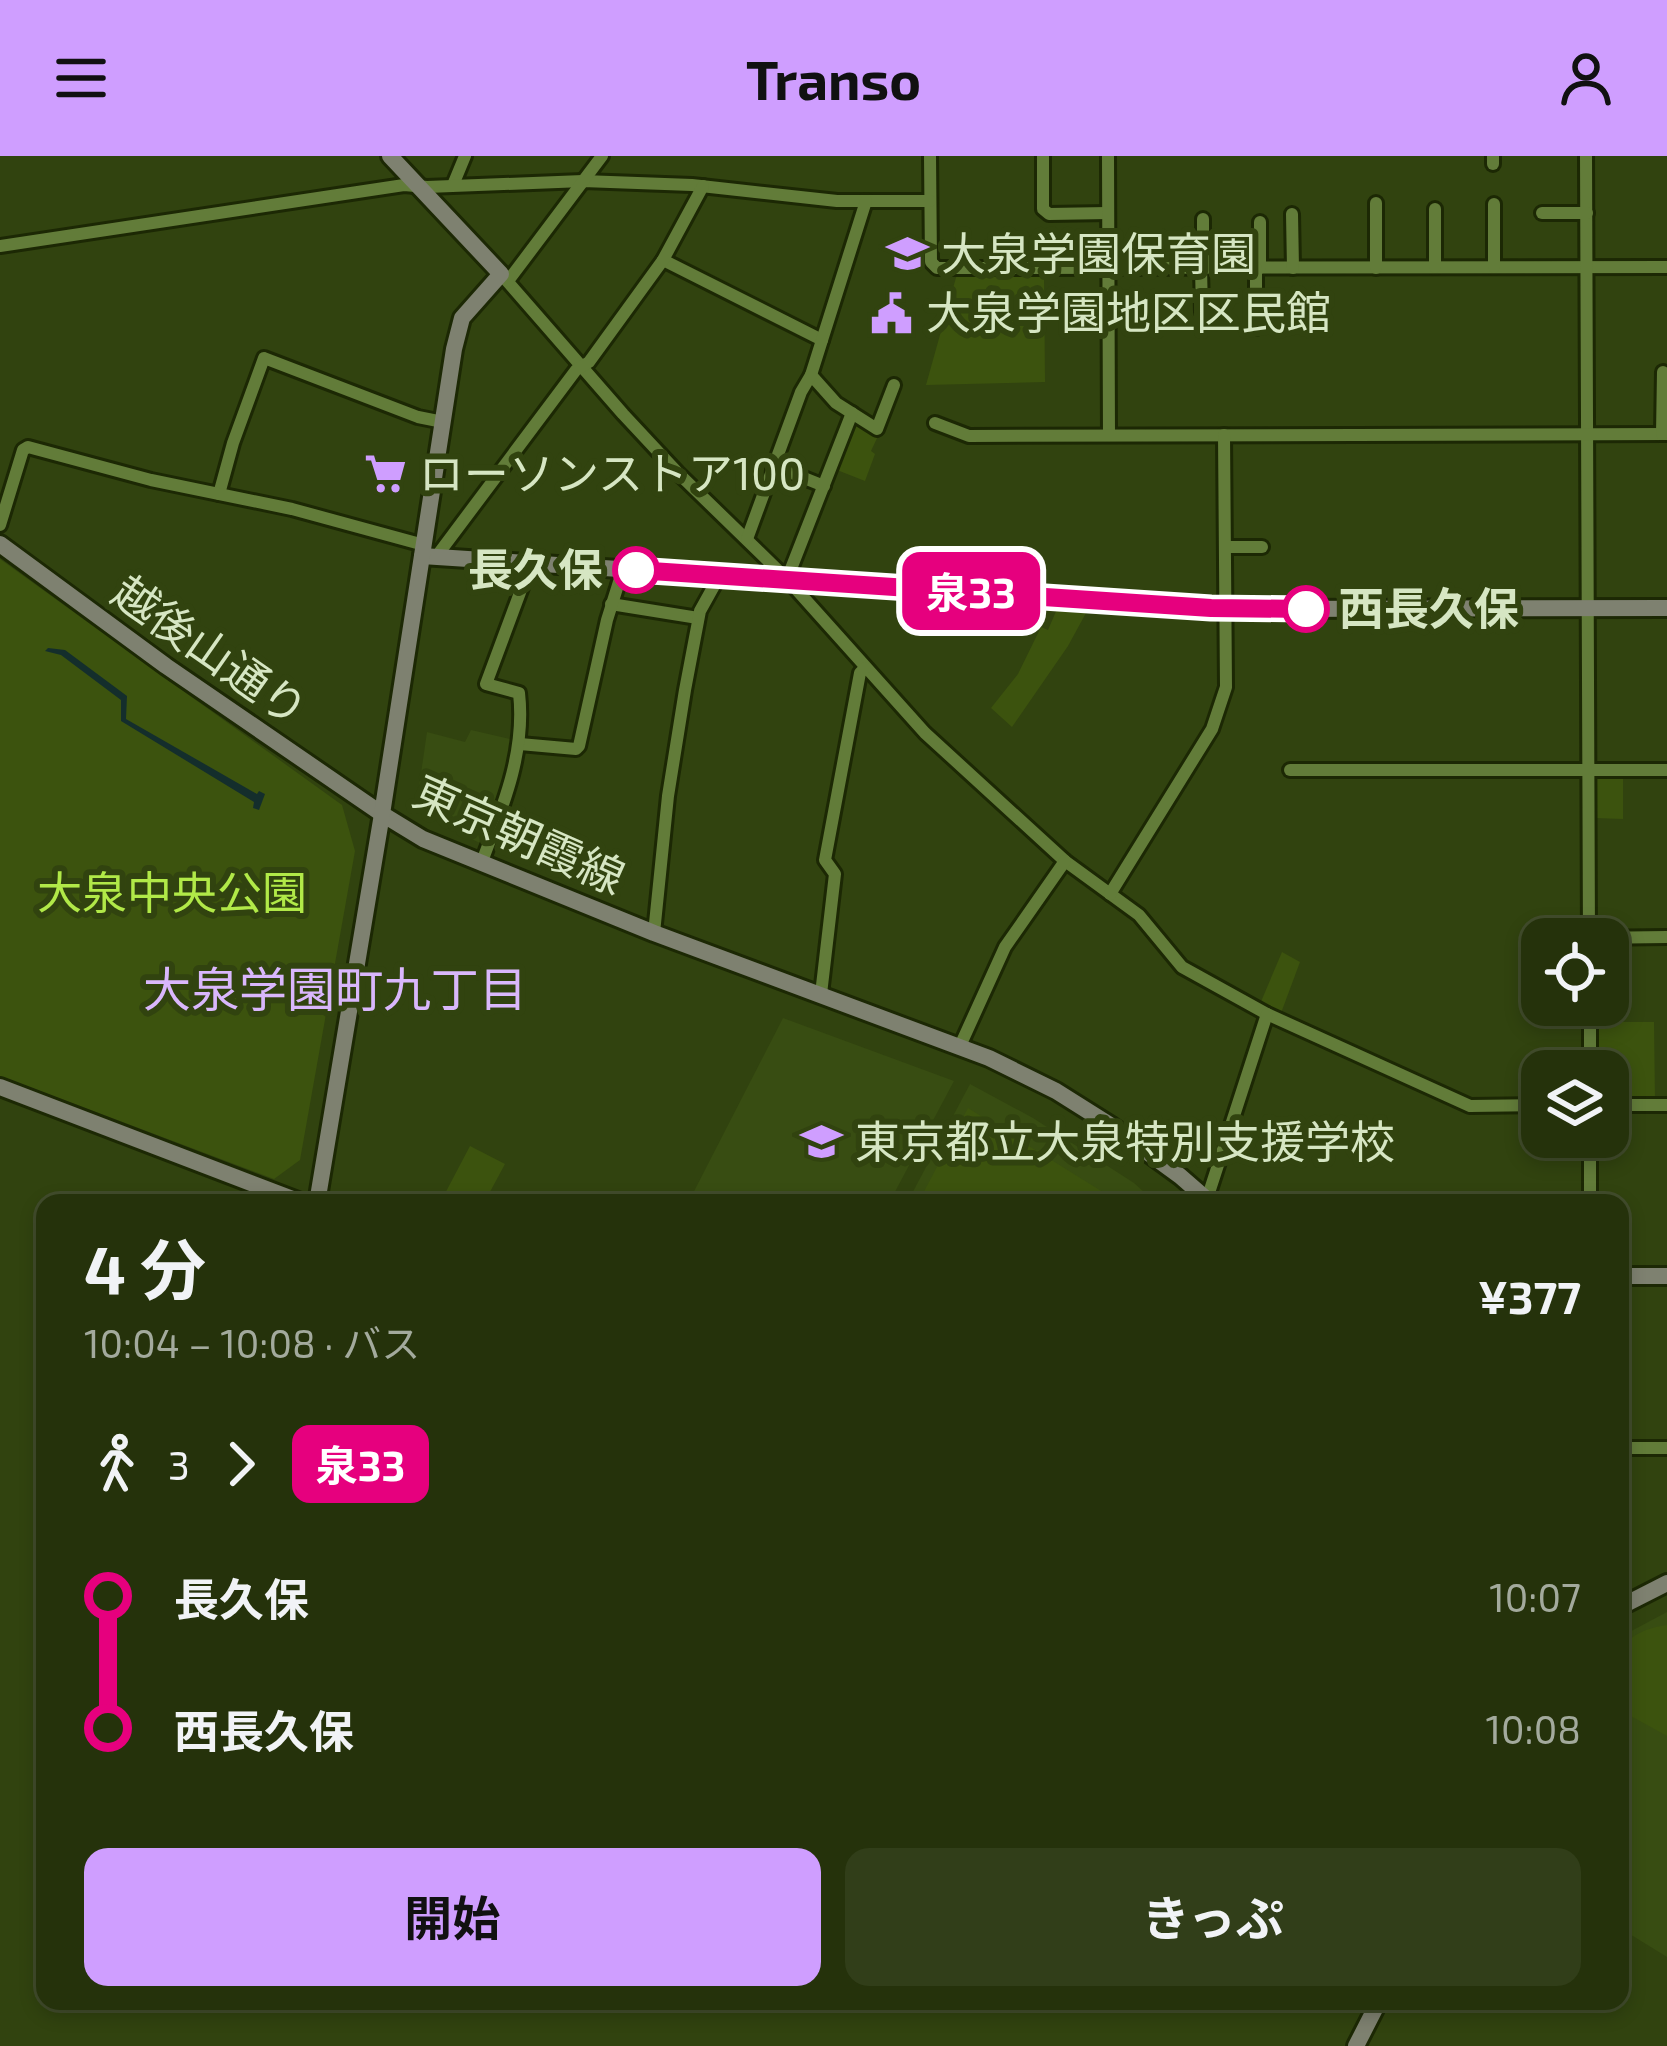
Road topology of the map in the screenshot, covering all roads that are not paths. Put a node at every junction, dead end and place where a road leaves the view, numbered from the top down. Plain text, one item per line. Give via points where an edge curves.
1 (390, 156) edge
2 (465, 156) edge
3 (602, 156) edge
4 (930, 156) edge
5 (1043, 156) edge
6 (1108, 156) edge
7 (1586, 156) edge
8 (583, 181) junction
9 (417, 185) junction
10 (452, 185) junction
11 (703, 186) junction
12 (866, 201) junction
13 (930, 201) junction
14 (1376, 203) dead end
15 (1494, 204) dead end
16 (1435, 209) dead end
17 (1108, 213) junction
18 (1542, 213) dead end
19 (1587, 213) junction
20 (1292, 214) dead end
21 (1204, 219) dead end
22 (1260, 222) dead end
23 (0, 246) edge
24 (663, 260) junction
25 (1435, 267) junction
26 (1494, 267) junction
27 (1587, 267) junction
28 (1667, 267) edge
29 (1108, 268) junction
30 (1202, 268) junction
31 (1258, 268) junction
32 (1293, 268) junction
33 (1376, 268) junction
34 (504, 278) junction
35 (1202, 313) dead end
36 (1256, 328) dead end
37 (822, 340) junction
38 (583, 366) junction
39 (1663, 372) dead end
40 (811, 376) junction
41 (894, 385) dead end
42 (852, 413) junction
43 (443, 422) junction
44 (935, 423) dead end
45 (1588, 434) junction
46 (1665, 434) edge
47 (1109, 435) junction
48 (1224, 435) junction
49 (774, 466) junction
50 (824, 486) junction
51 (218, 494) junction
52 (0, 525) edge
53 (747, 538) junction
54 (0, 544) edge
55 (1226, 547) junction
56 (1262, 547) dead end
57 (427, 553) junction
58 (531, 563) junction
59 (623, 569) junction
60 (720, 575) junction
61 (787, 578) junction
62 (611, 604) junction
63 (1588, 608) junction
64 (1667, 608) edge
65 (1226, 609) junction
66 (698, 618) junction
67 (865, 668) junction
68 (520, 744) junction
69 (1290, 770) dead end
70 (1588, 770) junction
71 (1667, 770) edge
72 (382, 814) junction
73 (1065, 861) junction
74 (481, 864) junction
75 (1109, 894) junction
76 (1589, 918) edge
77 (654, 933) junction
78 (1629, 938) edge
79 (1667, 938) edge
80 (820, 994) junction
81 (1267, 1014) junction
82 (960, 1046) junction
83 (1, 1092) edge
84 (1521, 1105) edge
85 (1629, 1105) edge
86 (1667, 1105) edge
87 (1590, 1158) edge
88 (279, 1194) edge
89 (319, 1194) edge
90 (1200, 1194) edge
91 (1211, 1194) edge
92 (1590, 1194) edge
93 (1629, 1276) edge
94 (1667, 1276) edge
95 (1629, 1448) edge
96 (1667, 1448) edge
97 (1667, 1583) edge
98 (1629, 1602) edge
99 (1374, 2010) edge
100 (1356, 2046) edge

1 - 9 street
2 - 10 street
3 - 8 street
4 - 13 street
5 - 17 street via 1043,209
6 - 17 street
7 - 19 street
8 - 10 street
8 - 11 street
8 - 34 street
9 - 10 street
9 - 23 street
9 - 34 street
11 - 12 street
11 - 24 street
12 - 13 street
12 - 37 street
13 - 29 street via 931,262 938,268
14 - 33 street
15 - 26 street
16 - 25 street
17 - 29 street
18 - 19 street
19 - 27 street
20 - 32 street
21 - 30 street
22 - 31 street
24 - 37 street
24 - 38 street
25 - 26 street
25 - 33 street
26 - 27 street
27 - 28 street
27 - 45 street
29 - 30 street
29 - 47 street
30 - 31 street
30 - 35 street
31 - 32 street
31 - 36 street
32 - 33 street
34 - 38 street
34 - 43 street, 東京朝霞線 via 462,318
37 - 40 street
38 - 53 street
38 - 57 street
39 - 46 street
40 - 42 street
40 - 49 street
41 - 42 street via 878,428
42 - 50 street
43 - 51 street via 264,358
43 - 57 street, 東京朝霞線
44 - 47 street via 969,436
45 - 46 street
45 - 48 street
45 - 63 street
47 - 48 street
48 - 55 street
49 - 50 street
49 - 53 street
50 - 61 street
51 - 52 street via 25,448
51 - 57 street
53 - 61 street
54 - 72 street, 越後山通り
55 - 56 street
55 - 65 street
57 - 58 street
57 - 72 street, 東京朝霞線
58 - 59 street
58 - 68 street via 486,684 520,695
59 - 60 street
59 - 62 street
60 - 61 street
60 - 66 street
61 - 65 street
61 - 67 street
62 - 66 street
62 - 68 street via 579,746
63 - 64 street
63 - 65 street
63 - 70 street
65 - 75 street via 1226,687 1212,729
66 - 77 street
67 - 73 street
67 - 80 street via 825,860 836,874
68 - 74 street
69 - 70 street
70 - 71 street
70 - 76 street
72 - 74 street, 東京朝霞線
72 - 89 street
73 - 75 street
73 - 82 street via 1005,946
74 - 77 street, 東京朝霞線
75 - 81 street via 1182,967
77 - 80 street, 東京朝霞線
78 - 79 street
80 - 82 street, 東京朝霞線
81 - 84 street via 1470,1106
81 - 91 street
82 - 90 street, 東京朝霞線 via 1055,1090
83 - 88 street
85 - 86 street
87 - 92 street
93 - 94 street
95 - 96 street
97 - 98 street
99 - 100 street

